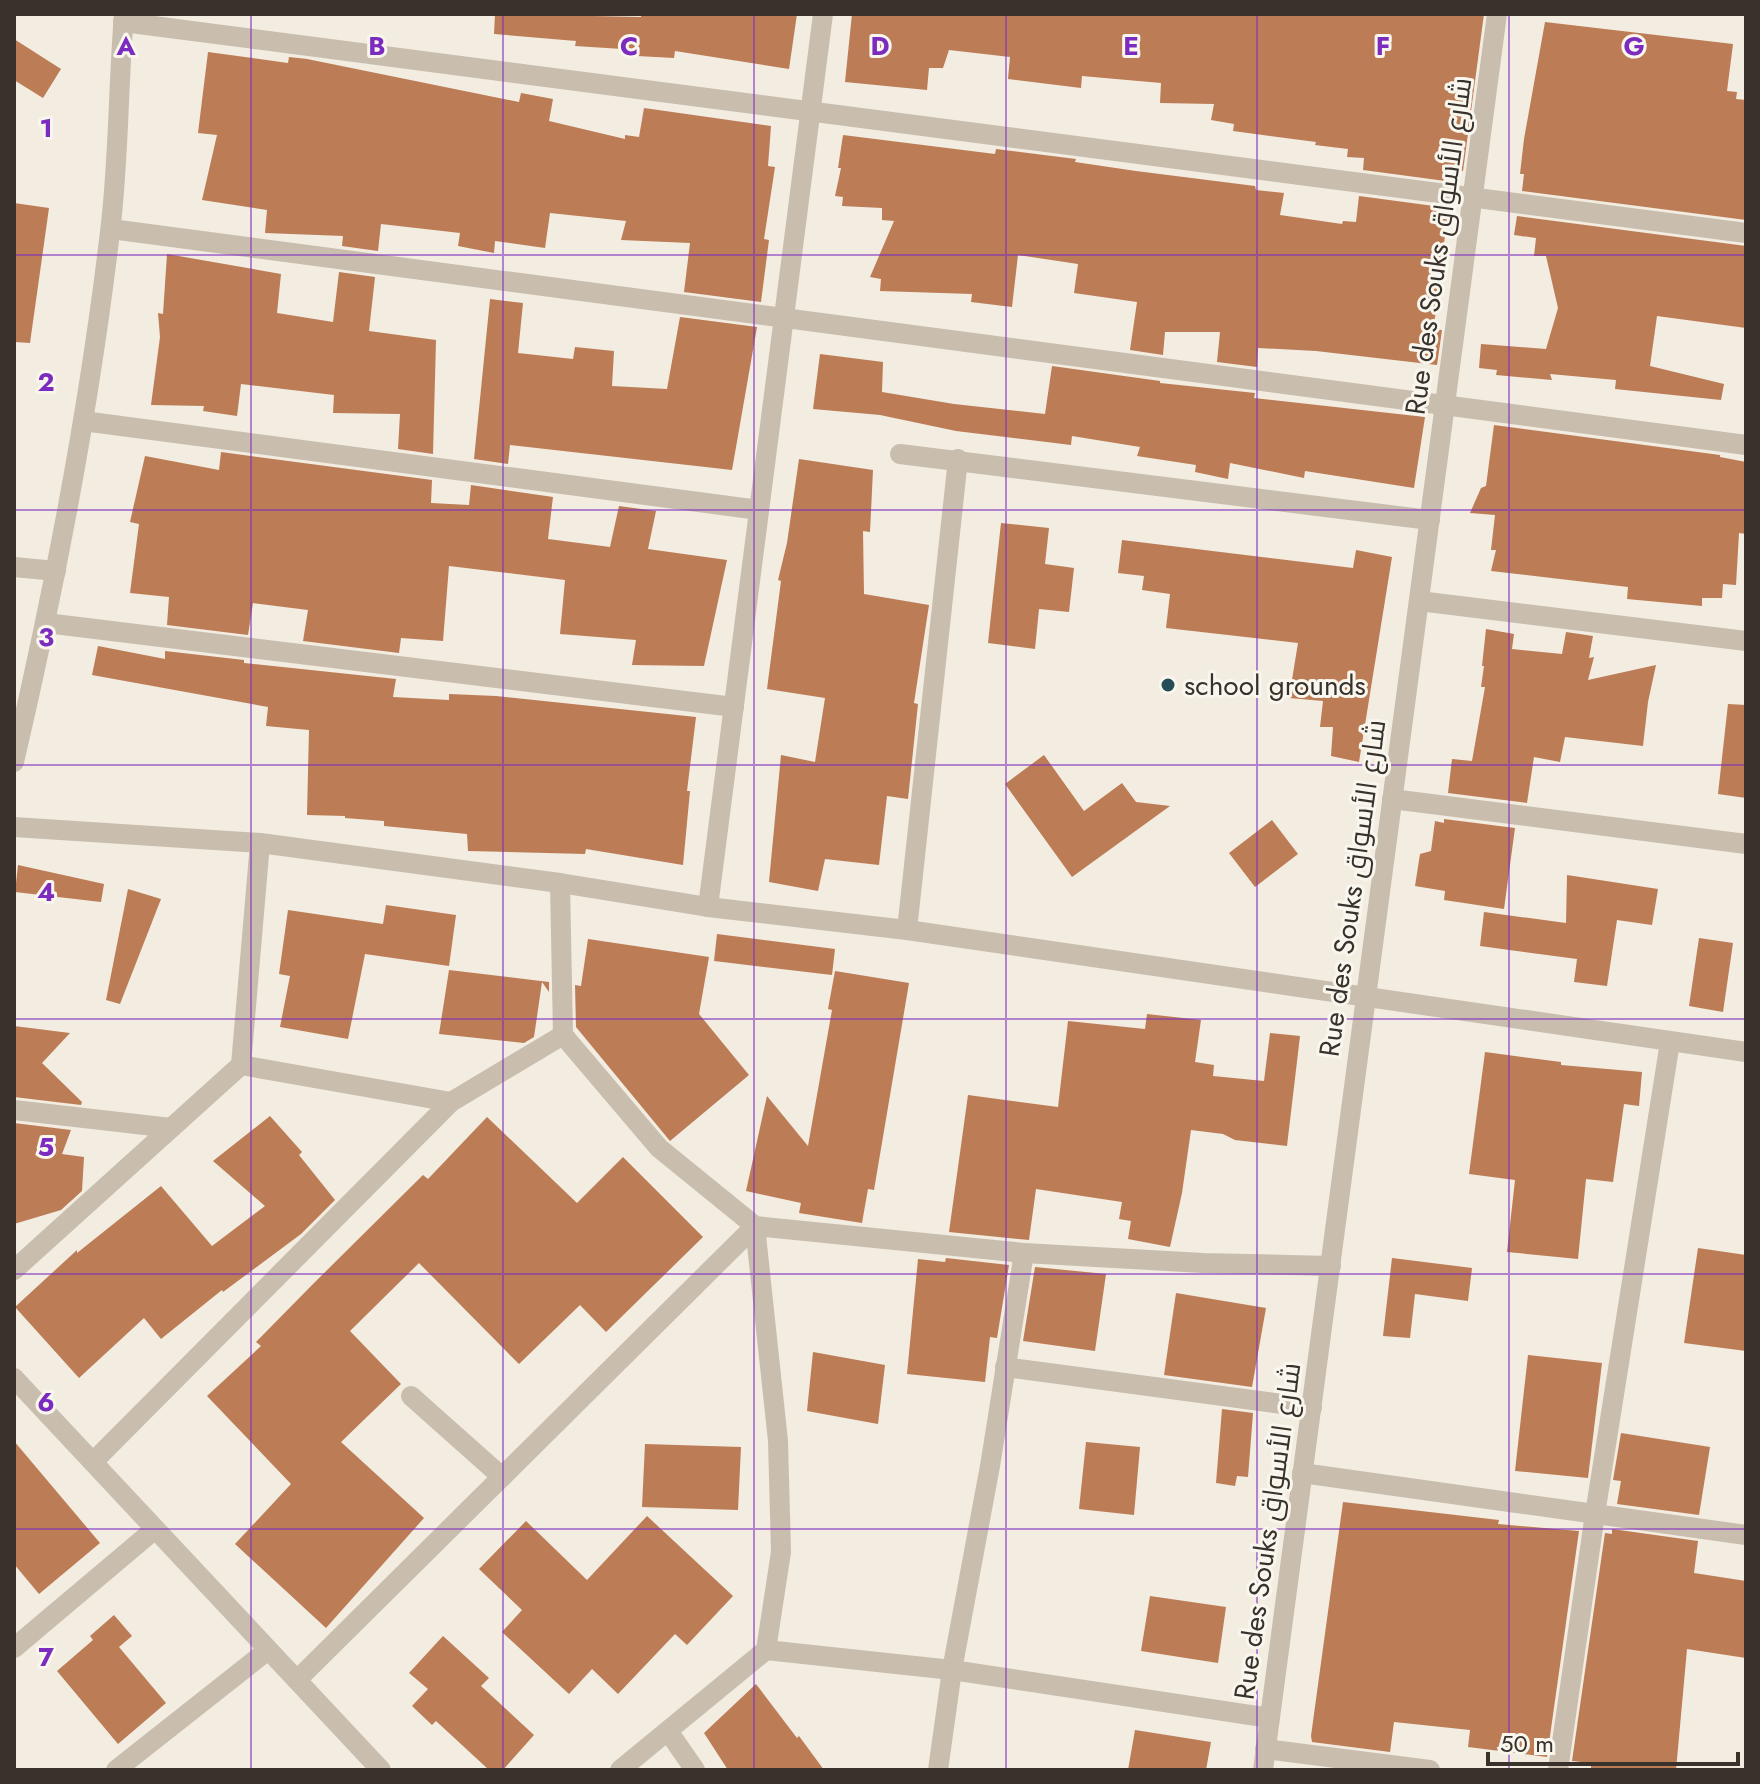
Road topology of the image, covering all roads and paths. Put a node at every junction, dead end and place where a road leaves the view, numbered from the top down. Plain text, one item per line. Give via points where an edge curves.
1 (823, 14) edge
2 (1497, 14) edge
3 (123, 18) edge
4 (811, 110) junction
5 (1473, 197) junction
6 (111, 229) junction
7 (1746, 233) edge
8 (784, 318) junction
9 (1445, 405) junction
10 (83, 421) junction
11 (1746, 445) edge
12 (900, 454) dead end
13 (958, 459) junction
14 (759, 510) junction
15 (1430, 520) junction
16 (14, 567) edge
17 (56, 571) junction
18 (1419, 601) junction
19 (46, 623) junction
20 (1746, 641) edge
21 (734, 707) junction
22 (14, 762) edge
23 (1392, 799) junction
24 (14, 827) edge
25 (260, 843) junction
26 (1746, 844) edge
27 (560, 883) junction
28 (708, 907) junction
29 (907, 930) junction
30 (1365, 997) junction
31 (563, 1035) junction
32 (1670, 1042) junction
33 (1746, 1052) edge
34 (241, 1065) junction
35 (451, 1102) junction
36 (14, 1110) edge
37 (171, 1128) junction
38 (755, 1226) junction
39 (1024, 1253) junction
40 (1331, 1266) junction
41 (14, 1270) edge
42 (1005, 1367) junction
43 (14, 1378) edge
44 (411, 1396) dead end
45 (1312, 1408) junction
46 (93, 1462) junction
47 (1302, 1473) junction
48 (502, 1477) junction
49 (1595, 1514) junction
50 (155, 1529) junction
51 (1746, 1535) edge
52 (15, 1646) edge
53 (268, 1650) junction
54 (766, 1650) junction
55 (952, 1670) junction
56 (297, 1680) junction
57 (1270, 1718) junction
58 (668, 1731) junction
59 (1265, 1749) junction
60 (116, 1770) edge
61 (381, 1770) edge
62 (620, 1770) edge
63 (695, 1770) edge
64 (938, 1770) edge
65 (1263, 1770) edge
66 (1430, 1770) edge
67 (1558, 1770) edge

1 - 4 street
2 - 5 street, Rue des Souks شارع الأسواق
3 - 4 street
3 - 6 street
4 - 5 street
4 - 8 street
5 - 7 street
5 - 9 street, Rue des Souks شارع الأسواق
6 - 8 street
6 - 10 street
8 - 9 street
8 - 14 street
9 - 11 street
9 - 15 street, Rue des Souks شارع الأسواق
10 - 14 street
10 - 17 street
12 - 13 street
13 - 15 street
13 - 29 street
14 - 21 street
15 - 18 street, Rue des Souks شارع الأسواق
16 - 17 street
17 - 19 street
18 - 20 street
18 - 23 street, Rue des Souks شارع الأسواق
19 - 21 street
19 - 22 street
21 - 28 street
23 - 26 street
23 - 30 street, Rue des Souks شارع الأسواق
24 - 25 street
25 - 27 street
25 - 34 street
27 - 28 street
27 - 31 street
28 - 29 street
29 - 30 street
30 - 32 street
30 - 40 street, Rue des Souks شارع الأسواق
31 - 35 street
31 - 38 street via 659,1148
32 - 33 street
32 - 49 street
34 - 35 street
34 - 37 street
35 - 46 street
36 - 37 street
37 - 41 street
38 - 39 street
38 - 48 street
38 - 54 street via 778,1441 781,1552
39 - 40 street
39 - 42 street
40 - 45 street, Rue des Souks شارع الأسواق
42 - 45 street
42 - 55 street
43 - 46 street
44 - 48 street
45 - 47 street, Rue des Souks شارع الأسواق
46 - 50 street
47 - 49 street
47 - 57 street, Rue des Souks شارع الأسواق
48 - 56 street
49 - 51 street
49 - 67 street
50 - 52 street
50 - 53 street
53 - 56 street
53 - 60 street
54 - 55 street
54 - 58 street
55 - 57 street
55 - 64 street
56 - 61 street
57 - 59 street, Rue des Souks شارع الأسواق
58 - 62 street
58 - 63 street
59 - 65 street, Rue des Souks شارع الأسواق
59 - 66 street

